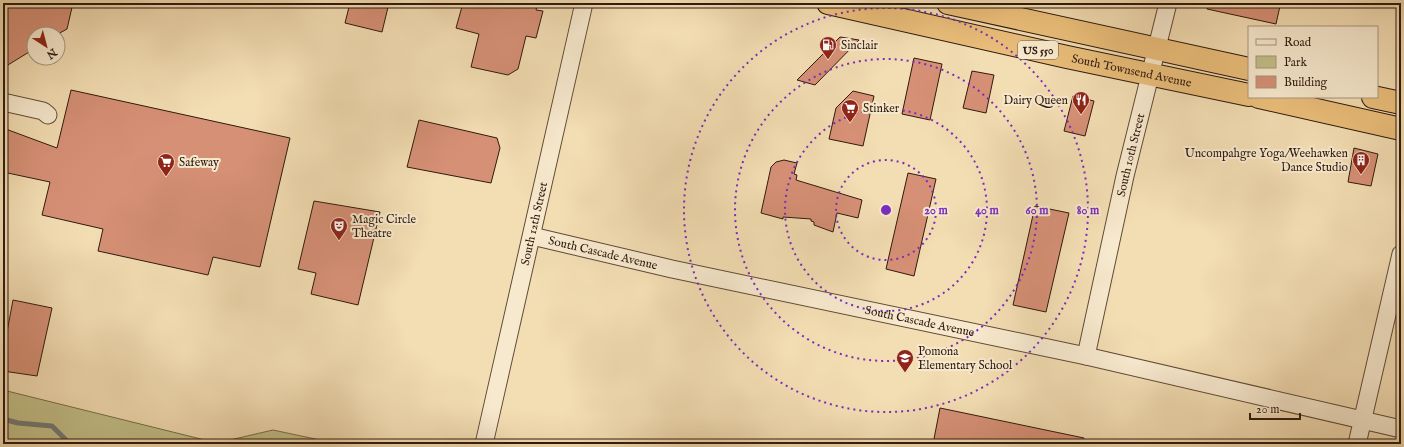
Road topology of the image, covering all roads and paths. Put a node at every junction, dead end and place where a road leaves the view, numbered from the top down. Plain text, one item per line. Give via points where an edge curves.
1 (584, 3) edge
2 (828, 3) edge
3 (948, 3) edge
4 (1168, 3) edge
5 (1158, 49) junction
6 (1248, 69) edge
7 (1151, 75) junction
8 (1248, 95) edge
9 (1263, 98) edge
10 (1378, 98) edge
11 (3, 102) edge
12 (1401, 103) edge
13 (48, 115) dead end
14 (1401, 129) edge
15 (532, 236) junction
16 (1401, 254) edge
17 (1086, 356) junction
18 (1363, 420) junction
19 (1401, 429) edge
20 (484, 444) edge
21 (1357, 444) edge

1 - 15 street, South 12th Street
2 - 7 highway, South Townsend Avenue / US 550
3 - 5 highway, US 550
4 - 5 street, South 10th Street
5 - 6 highway, US 550
5 - 7 street, South 10th Street
7 - 8 highway, South Townsend Avenue / US 550
7 - 17 street, South 10th Street via 1125,176
9 - 14 highway
10 - 12 highway
11 - 13 street via 43,111
15 - 17 street, South Cascade Avenue
15 - 20 street, South 12th Street
16 - 18 street
17 - 18 street, South Cascade Avenue
18 - 19 street, South Cascade Avenue
18 - 21 street

